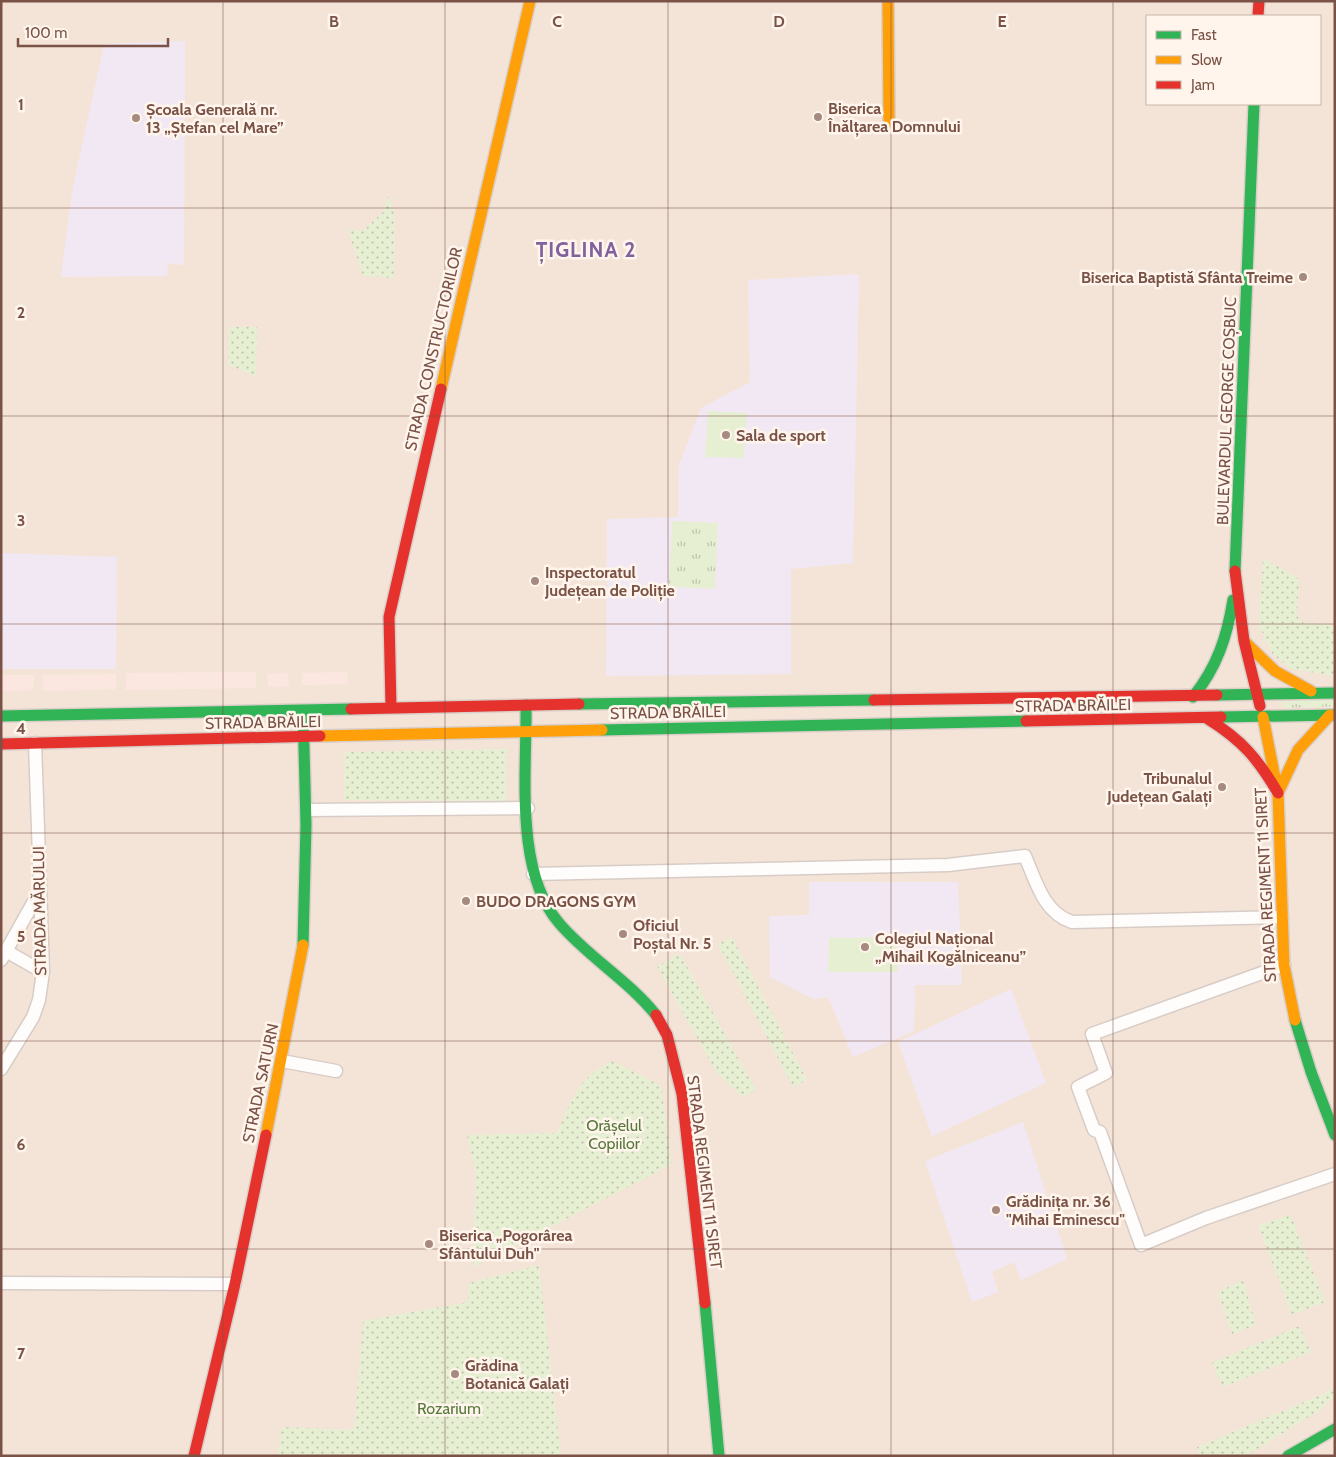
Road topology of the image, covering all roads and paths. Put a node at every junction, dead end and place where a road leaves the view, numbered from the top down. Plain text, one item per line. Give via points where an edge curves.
1 (530, 1) edge
2 (888, 1) edge
3 (1259, 1) edge
4 (1258, 15) edge
5 (1254, 105) edge
6 (889, 122) dead end
7 (1236, 579) junction
8 (1244, 641) junction
9 (1331, 693) edge
10 (1193, 696) junction
11 (1257, 696) junction
12 (526, 705) junction
13 (391, 708) junction
14 (303, 710) junction
15 (1332, 715) edge
16 (1, 716) edge
17 (1263, 717) junction
18 (1207, 719) junction
19 (527, 731) junction
20 (303, 737) junction
21 (35, 743) junction
22 (1, 744) edge
23 (1278, 793) junction
24 (528, 808) junction
25 (306, 810) junction
26 (533, 874) junction
27 (38, 893) junction
28 (1282, 917) junction
29 (4, 955) edge
30 (1284, 965) junction
31 (42, 972) junction
32 (282, 1061) junction
33 (1, 1069) edge
34 (336, 1071) dead end
35 (1335, 1135) edge
36 (1335, 1174) edge
37 (1, 1282) edge
38 (235, 1284) junction
39 (1335, 1428) edge
40 (194, 1456) edge
41 (720, 1456) edge
42 (1288, 1456) edge

1 - 13 main road, STRADA CONSTRUCTORILOR via 391,608 388,625
2 - 6 main road
3 - 4 main road
5 - 7 main road, BULEVARDUL GEORGE COȘBUC
7 - 8 main road, BULEVARDUL GEORGE COȘBUC
7 - 10 main road via 1228,628 1216,666
8 - 9 main road via 1256,657 1284,680 1311,691
8 - 11 main road, BULEVARDUL GEORGE COȘBUC
9 - 11 main road, STRADA BRĂILEI
10 - 11 main road, STRADA BRĂILEI
10 - 12 main road, STRADA BRĂILEI
11 - 17 main road, BULEVARDUL GEORGE COȘBUC
12 - 13 main road, STRADA BRĂILEI
12 - 19 main road, STRADA REGIMENT 11 SIRET
13 - 14 main road, STRADA BRĂILEI
14 - 16 main road, STRADA BRĂILEI
14 - 20 main road, STRADA SATURN
15 - 17 main road, STRADA BRĂILEI
15 - 23 main road via 1297,747
17 - 18 main road, STRADA BRĂILEI
17 - 23 main road, STRADA REGIMENT 11 SIRET
18 - 19 main road, STRADA BRĂILEI
18 - 23 main road via 1236,736 1251,750
19 - 20 main road, STRADA BRĂILEI
19 - 24 main road, STRADA REGIMENT 11 SIRET
20 - 21 main road, STRADA BRĂILEI
20 - 25 main road, STRADA SATURN
21 - 22 main road, STRADA BRĂILEI
21 - 27 street, STRADA MĂRULUI
23 - 28 main road, STRADA REGIMENT 11 SIRET
24 - 25 street
24 - 26 main road, STRADA REGIMENT 11 SIRET
25 - 32 main road, STRADA SATURN via 304,941
26 - 28 street via 948,865 1025,856 1049,907 1060,918 1072,922
26 - 41 main road, STRADA REGIMENT 11 SIRET via 548,909 644,1001 668,1035 682,1094 696,1207
27 - 29 street
27 - 31 street, STRADA MĂRULUI
28 - 30 main road, STRADA REGIMENT 11 SIRET
29 - 31 street
30 - 35 main road, STRADA REGIMENT 11 SIRET via 1301,1043
30 - 36 street via 1092,1034 1106,1073 1078,1087 1094,1130 1100,1132 1140,1246 1206,1218
31 - 33 street, STRADA MĂRULUI via 39,1000 33,1017
32 - 34 street
32 - 38 main road, STRADA SATURN
37 - 38 street
38 - 40 main road, STRADA SATURN
39 - 42 main road

